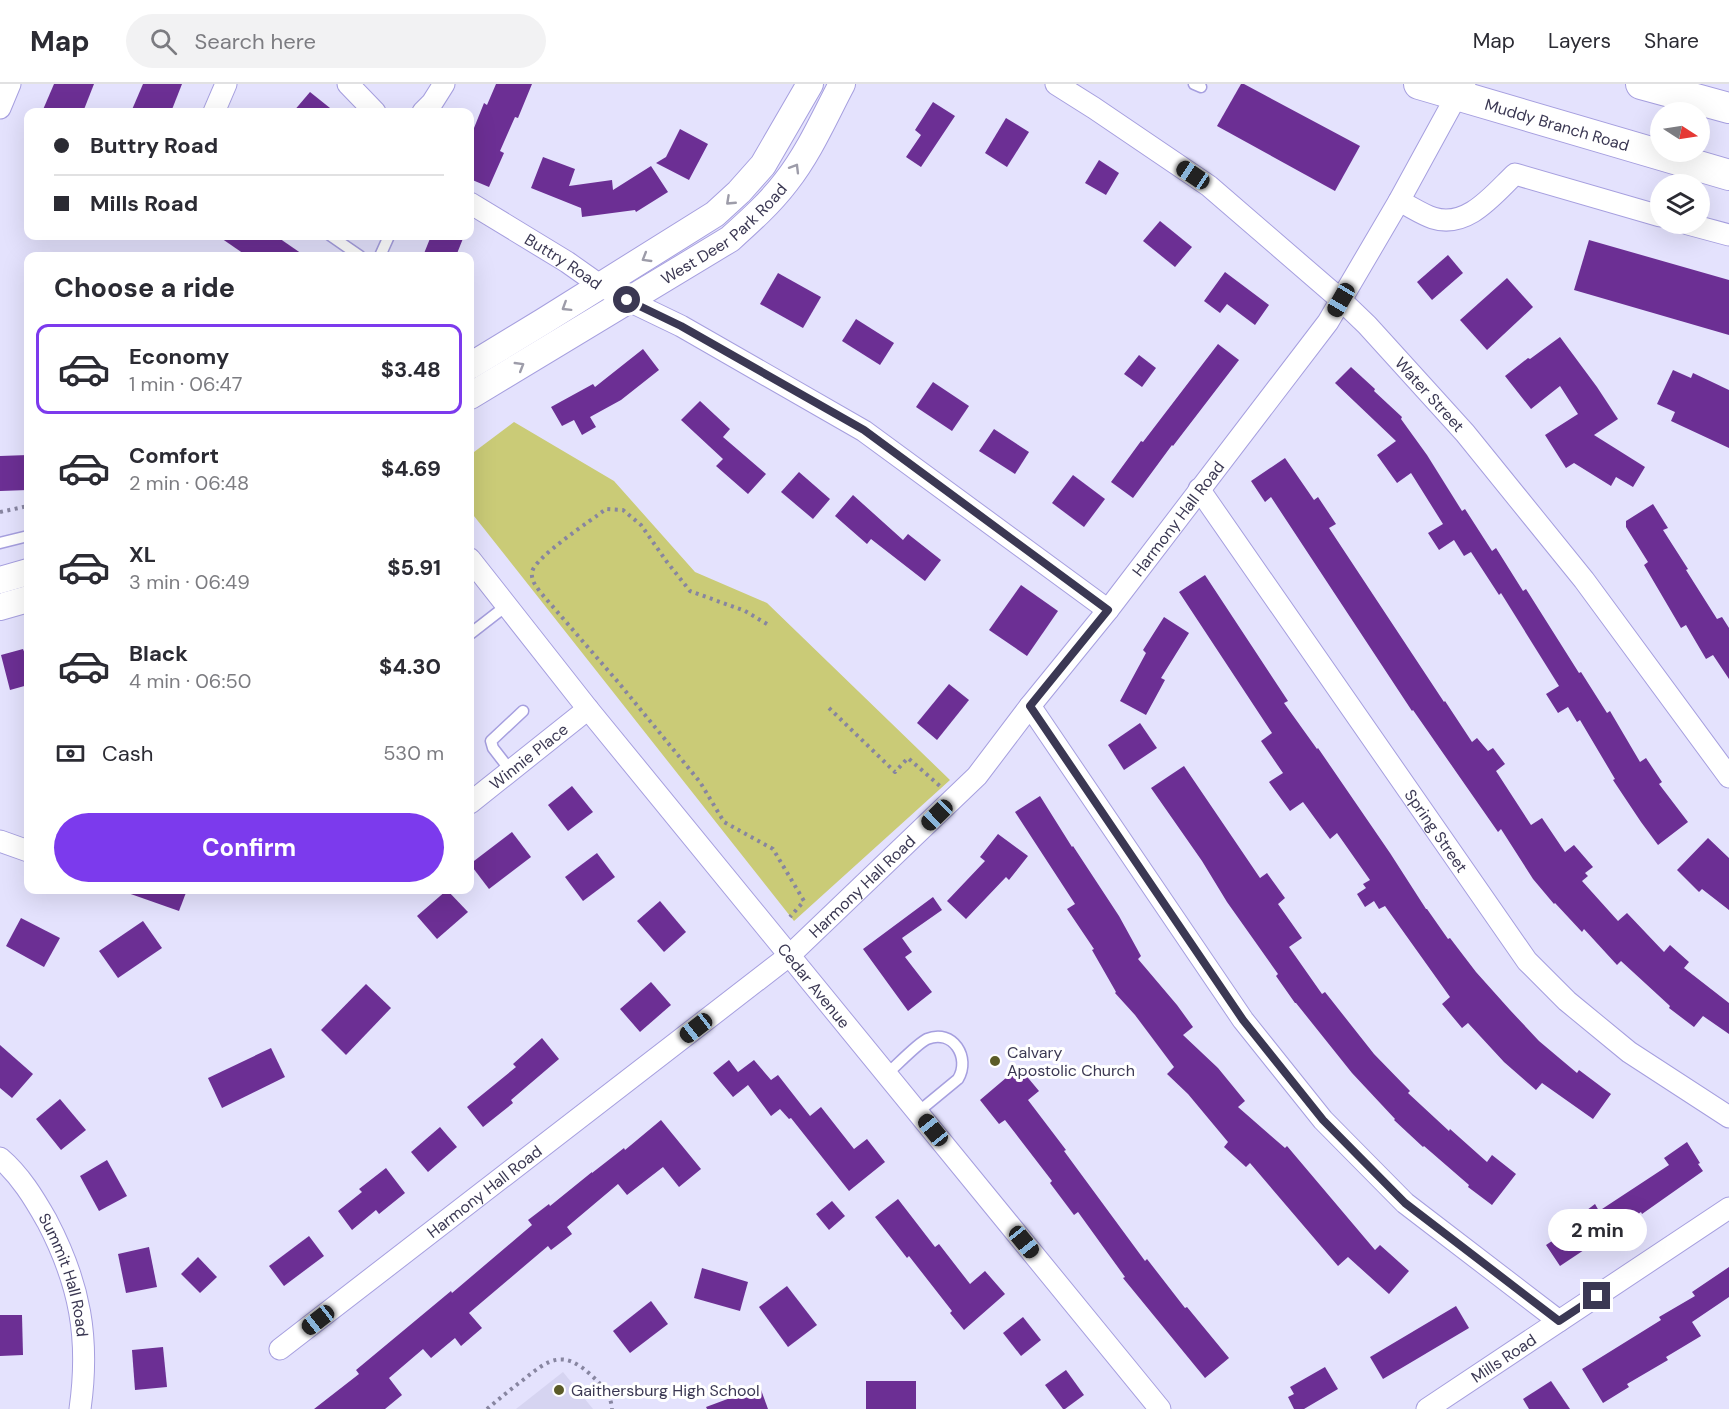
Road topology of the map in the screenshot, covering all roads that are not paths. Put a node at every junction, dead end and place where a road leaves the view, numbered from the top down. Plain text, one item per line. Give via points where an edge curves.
1 (10, 84) edge
2 (226, 84) edge
3 (348, 84) edge
4 (444, 84) edge
5 (810, 84) edge
6 (842, 84) edge
7 (1056, 84) edge
8 (1419, 84) edge
9 (1641, 84) edge
10 (1461, 88) edge
11 (0, 108) edge
12 (216, 108) edge
13 (371, 108) edge
14 (427, 108) edge
15 (1729, 108) edge
16 (1729, 175) edge
17 (1399, 201) junction
18 (474, 205) edge
19 (1650, 213) edge
20 (1710, 230) edge
21 (1729, 235) edge
22 (337, 240) edge
23 (354, 252) edge
24 (601, 286) junction
25 (627, 300) junction
26 (1341, 300) junction
27 (474, 364) edge
28 (474, 394) edge
29 (1199, 489) junction
30 (24, 537) edge
31 (0, 543) edge
32 (474, 564) edge
33 (24, 573) edge
34 (0, 580) edge
35 (24, 601) edge
36 (506, 606) junction
37 (0, 607) edge
38 (1108, 610) junction
39 (474, 631) edge
40 (1030, 706) junction
41 (588, 709) junction
42 (523, 711) dead end
43 (510, 770) junction
44 (1729, 777) edge
45 (474, 799) edge
46 (0, 841) edge
47 (24, 850) edge
48 (790, 955) junction
49 (887, 1074) junction
50 (918, 1112) junction
51 (1729, 1117) edge
52 (0, 1158) edge
53 (1729, 1208) edge
54 (1559, 1321) junction
55 (280, 1349) dead end
56 (80, 1409) edge
57 (1160, 1409) edge
58 (1428, 1409) edge

1 - 11 street
2 - 12 street
3 - 13 street
4 - 14 street
5 -> 24 street, West Deer Park Road via 763,165 739,192 716,214
25 -> 6 street, West Deer Park Road via 730,239 762,210 787,181
7 - 26 street, Water Street via 1209,186
8 - 10 main road, Muddy Branch Road
9 - 15 main road
10 - 16 main road, Muddy Branch Road
10 - 17 street, Harmony Hall Road
17 - 19 street via 1433,218 1454,221 1475,211 1515,174
17 - 26 street, Harmony Hall Road
18 - 24 street, Buttry Road
20 - 21 street
22 - 23 lane
24 - 25 street, Buttry Road
24 -> 27 street, West Deer Park Road
28 -> 25 street, West Deer Park Road
25 - 38 street, Buttry Road via 681,326 864,430
26 - 29 street, Harmony Hall Road
26 - 44 street, Water Street via 1484,456 1584,580
29 - 38 street, Harmony Hall Road
29 - 51 street, Spring Street via 1527,961 1567,1001 1629,1052
30 - 31 lane
32 - 36 street, Cedar Avenue
33 - 34 street
35 - 37 street
36 - 39 lane
36 - 41 street, Cedar Avenue
38 - 40 street, Harmony Hall Road
40 - 48 street, Harmony Hall Road via 977,776
40 - 54 street via 1243,1020 1323,1120 1405,1203
41 - 43 street, Winnie Place
41 - 48 street, Cedar Avenue
42 - 43 lane via 491,741
43 - 45 street, Winnie Place
46 - 47 street
48 - 49 street, Cedar Avenue
48 - 55 street, Harmony Hall Road
49 - 50 street, Cedar Avenue
49 - 50 lane via 926,1040 943,1038 958,1048 962,1074
50 - 57 street, Cedar Avenue
52 - 56 street, Summit Hall Road via 33,1196 66,1262 78,1299 84,1342
53 - 54 street, Mills Road
54 - 58 street, Mills Road

